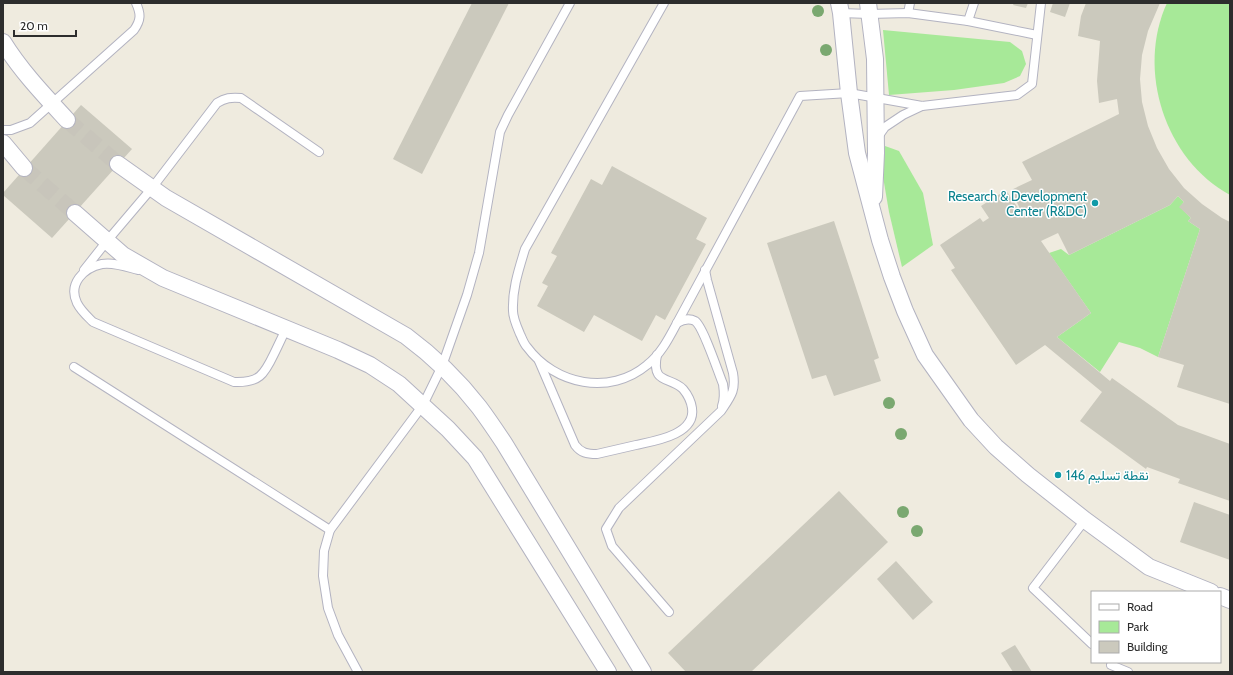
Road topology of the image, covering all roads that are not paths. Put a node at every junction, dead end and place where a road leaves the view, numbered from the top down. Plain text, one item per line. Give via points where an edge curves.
1 (136, 3) edge
2 (570, 3) edge
3 (664, 3) edge
4 (910, 3) edge
5 (974, 3) edge
6 (1041, 3) edge
7 (840, 8) edge
8 (868, 9) edge
9 (908, 13) junction
10 (968, 21) junction
11 (1037, 35) junction
12 (3, 42) edge
13 (850, 92) junction
14 (876, 97) junction
15 (51, 103) junction
16 (922, 106) junction
17 (67, 120) tunnel mouth
18 (3, 130) edge
19 (876, 140) junction
20 (3, 143) edge
21 (319, 152) dead end
22 (118, 164) tunnel mouth
23 (24, 168) tunnel mouth
24 (152, 188) junction
25 (873, 212) junction
26 (75, 213) tunnel mouth
27 (107, 241) junction
28 (705, 270) junction
29 (163, 278) junction
30 (78, 279) junction
31 (677, 323) junction
32 (286, 329) junction
33 (657, 355) junction
34 (538, 360) junction
35 (442, 366) junction
36 (74, 367) dead end
37 (423, 405) junction
38 (721, 411) junction
39 (1085, 520) junction
40 (330, 530) junction
41 (1209, 591) edge
42 (669, 612) dead end
43 (1091, 643) edge
44 (1111, 666) edge
45 (358, 672) edge
46 (608, 672) edge
47 (643, 672) edge
48 (1128, 672) edge

1 - 15 lane via 140,18 134,30
2 - 35 lane via 500,132 479,253
3 - 34 lane via 525,249 513,291 513,312 526,346
4 - 9 lane
5 - 10 lane
6 - 11 lane
7 - 8 lane
7 - 13 street
8 - 9 lane
8 - 14 street
9 - 10 lane
10 - 11 lane
11 - 16 lane via 1032,84 1017,95
12 - 15 street via 12,57
13 - 14 lane
13 - 25 street via 858,152
13 - 28 lane via 800,96
14 - 16 lane
14 - 19 street
15 - 17 street
15 - 18 lane via 30,123 11,130
16 - 19 lane via 885,126
19 - 25 street
20 - 23 street
21 - 24 lane via 241,98 232,97 217,103
22 - 24 street
24 - 27 lane
24 - 35 street via 406,336
25 - 39 street via 904,311 925,355 971,420 996,447
26 - 27 street
27 - 29 street via 123,255
27 - 30 lane
28 - 31 lane
28 - 38 lane via 735,384
29 - 30 lane via 119,265 102,264 87,270
29 - 32 street
30 - 32 lane via 74,291 77,303 93,322 234,382 253,380 262,375 268,368
31 - 33 lane
31 - 38 lane via 682,320 693,320 703,334 723,384 724,401
32 - 37 street via 370,365 399,384
33 - 34 lane via 648,365 626,377 611,382 594,383 568,379 553,372
33 - 34 lane via 656,368 659,375 676,384 688,395 692,404 692,417 686,426 668,438 597,454 588,454 575,445
35 - 37 lane
35 - 47 street via 479,407 504,443
36 - 40 lane
37 - 40 lane
37 - 46 street via 475,458
38 - 42 lane via 619,508 606,529 612,546
39 - 41 street via 1149,566
39 - 43 lane via 1033,588
40 - 45 lane via 324,551 323,576 328,608 338,635
44 - 48 lane

